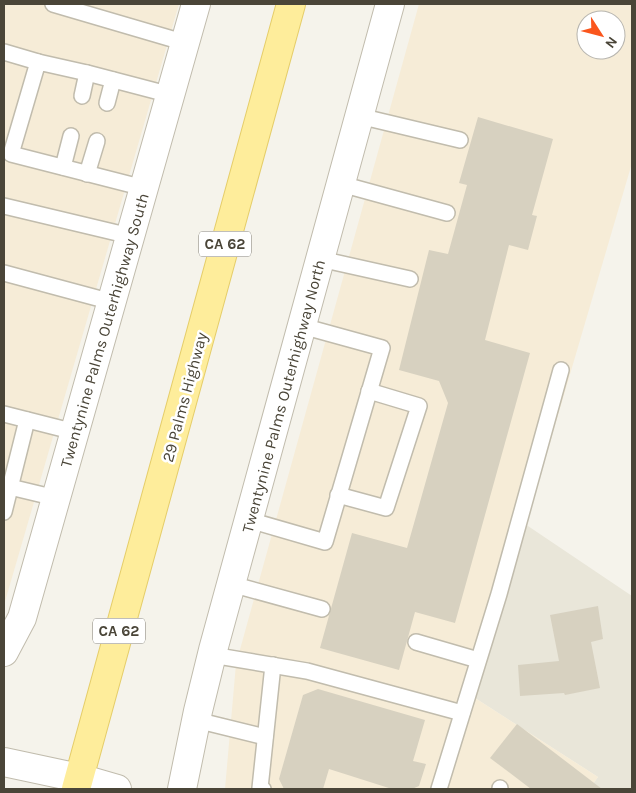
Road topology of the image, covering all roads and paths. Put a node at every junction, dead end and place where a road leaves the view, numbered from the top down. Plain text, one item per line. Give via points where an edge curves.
1 (52, 4) edge
2 (196, 4) edge
3 (291, 4) edge
4 (390, 4) edge
5 (186, 43) junction
6 (4, 52) edge
7 (38, 62) junction
8 (87, 73) junction
9 (114, 80) junction
10 (171, 95) junction
11 (82, 96) dead end
12 (107, 103) dead end
13 (359, 116) junction
14 (71, 136) dead end
15 (460, 140) dead end
16 (97, 141) dead end
17 (7, 154) edge
18 (63, 167) junction
19 (87, 174) junction
20 (341, 184) junction
21 (144, 188) junction
22 (4, 206) edge
23 (447, 213) dead end
24 (130, 236) junction
25 (320, 259) junction
26 (4, 273) edge
27 (410, 279) dead end
28 (112, 302) junction
29 (302, 326) junction
30 (561, 370) dead end
31 (369, 391) junction
32 (4, 414) edge
33 (27, 420) junction
34 (75, 432) junction
35 (10, 487) junction
36 (338, 495) junction
37 (56, 498) junction
38 (4, 512) edge
39 (249, 520) junction
40 (231, 584) junction
41 (322, 609) dead end
42 (6, 642) edge
43 (416, 642) dead end
44 (212, 656) junction
45 (478, 660) junction
46 (273, 665) junction
47 (462, 713) junction
48 (196, 720) junction
49 (265, 738) junction
50 (4, 762) edge
51 (77, 784) edge
52 (117, 789) edge
53 (182, 789) edge
54 (263, 789) edge
55 (439, 789) edge

1 - 5 lane
2 - 5 street, Twentynine Palms Outerhighway South
3 - 51 main road, 29 Palms Highway / CA 62
4 - 13 street, Twentynine Palms Outerhighway North
5 - 10 street, Twentynine Palms Outerhighway South
6 - 7 lane
7 - 8 lane
7 - 17 lane
8 - 9 lane
8 - 11 lane
9 - 10 lane
9 - 12 lane
10 - 21 street, Twentynine Palms Outerhighway South
13 - 15 lane
13 - 20 street, Twentynine Palms Outerhighway North
14 - 18 lane
16 - 19 lane
17 - 18 lane
18 - 19 lane
19 - 21 lane
20 - 23 lane
20 - 25 street, Twentynine Palms Outerhighway North
21 - 24 street, Twentynine Palms Outerhighway South
22 - 24 lane
24 - 28 street, Twentynine Palms Outerhighway South
25 - 27 lane
25 - 29 street, Twentynine Palms Outerhighway North
26 - 28 lane
28 - 34 street, Twentynine Palms Outerhighway South
29 - 31 lane via 382,348
29 - 39 street, Twentynine Palms Outerhighway North
30 - 45 lane via 500,594
31 - 36 lane
31 - 36 lane via 419,406 386,508
32 - 33 lane
33 - 34 lane
33 - 35 lane
34 - 37 street, Twentynine Palms Outerhighway South
35 - 37 lane
35 - 38 lane
36 - 39 lane via 325,542
37 - 42 street, Twentynine Palms Outerhighway South via 22,618
39 - 40 street, Twentynine Palms Outerhighway North
40 - 41 lane
40 - 44 street, Twentynine Palms Outerhighway North
43 - 45 lane
44 - 46 lane
44 - 48 street, Twentynine Palms Outerhighway North
45 - 47 lane
46 - 47 lane via 307,671
46 - 49 lane
47 - 55 lane
48 - 49 lane
48 - 53 street, Twentynine Palms Outerhighway North
49 - 54 lane via 260,788
50 - 51 street
51 - 52 street

